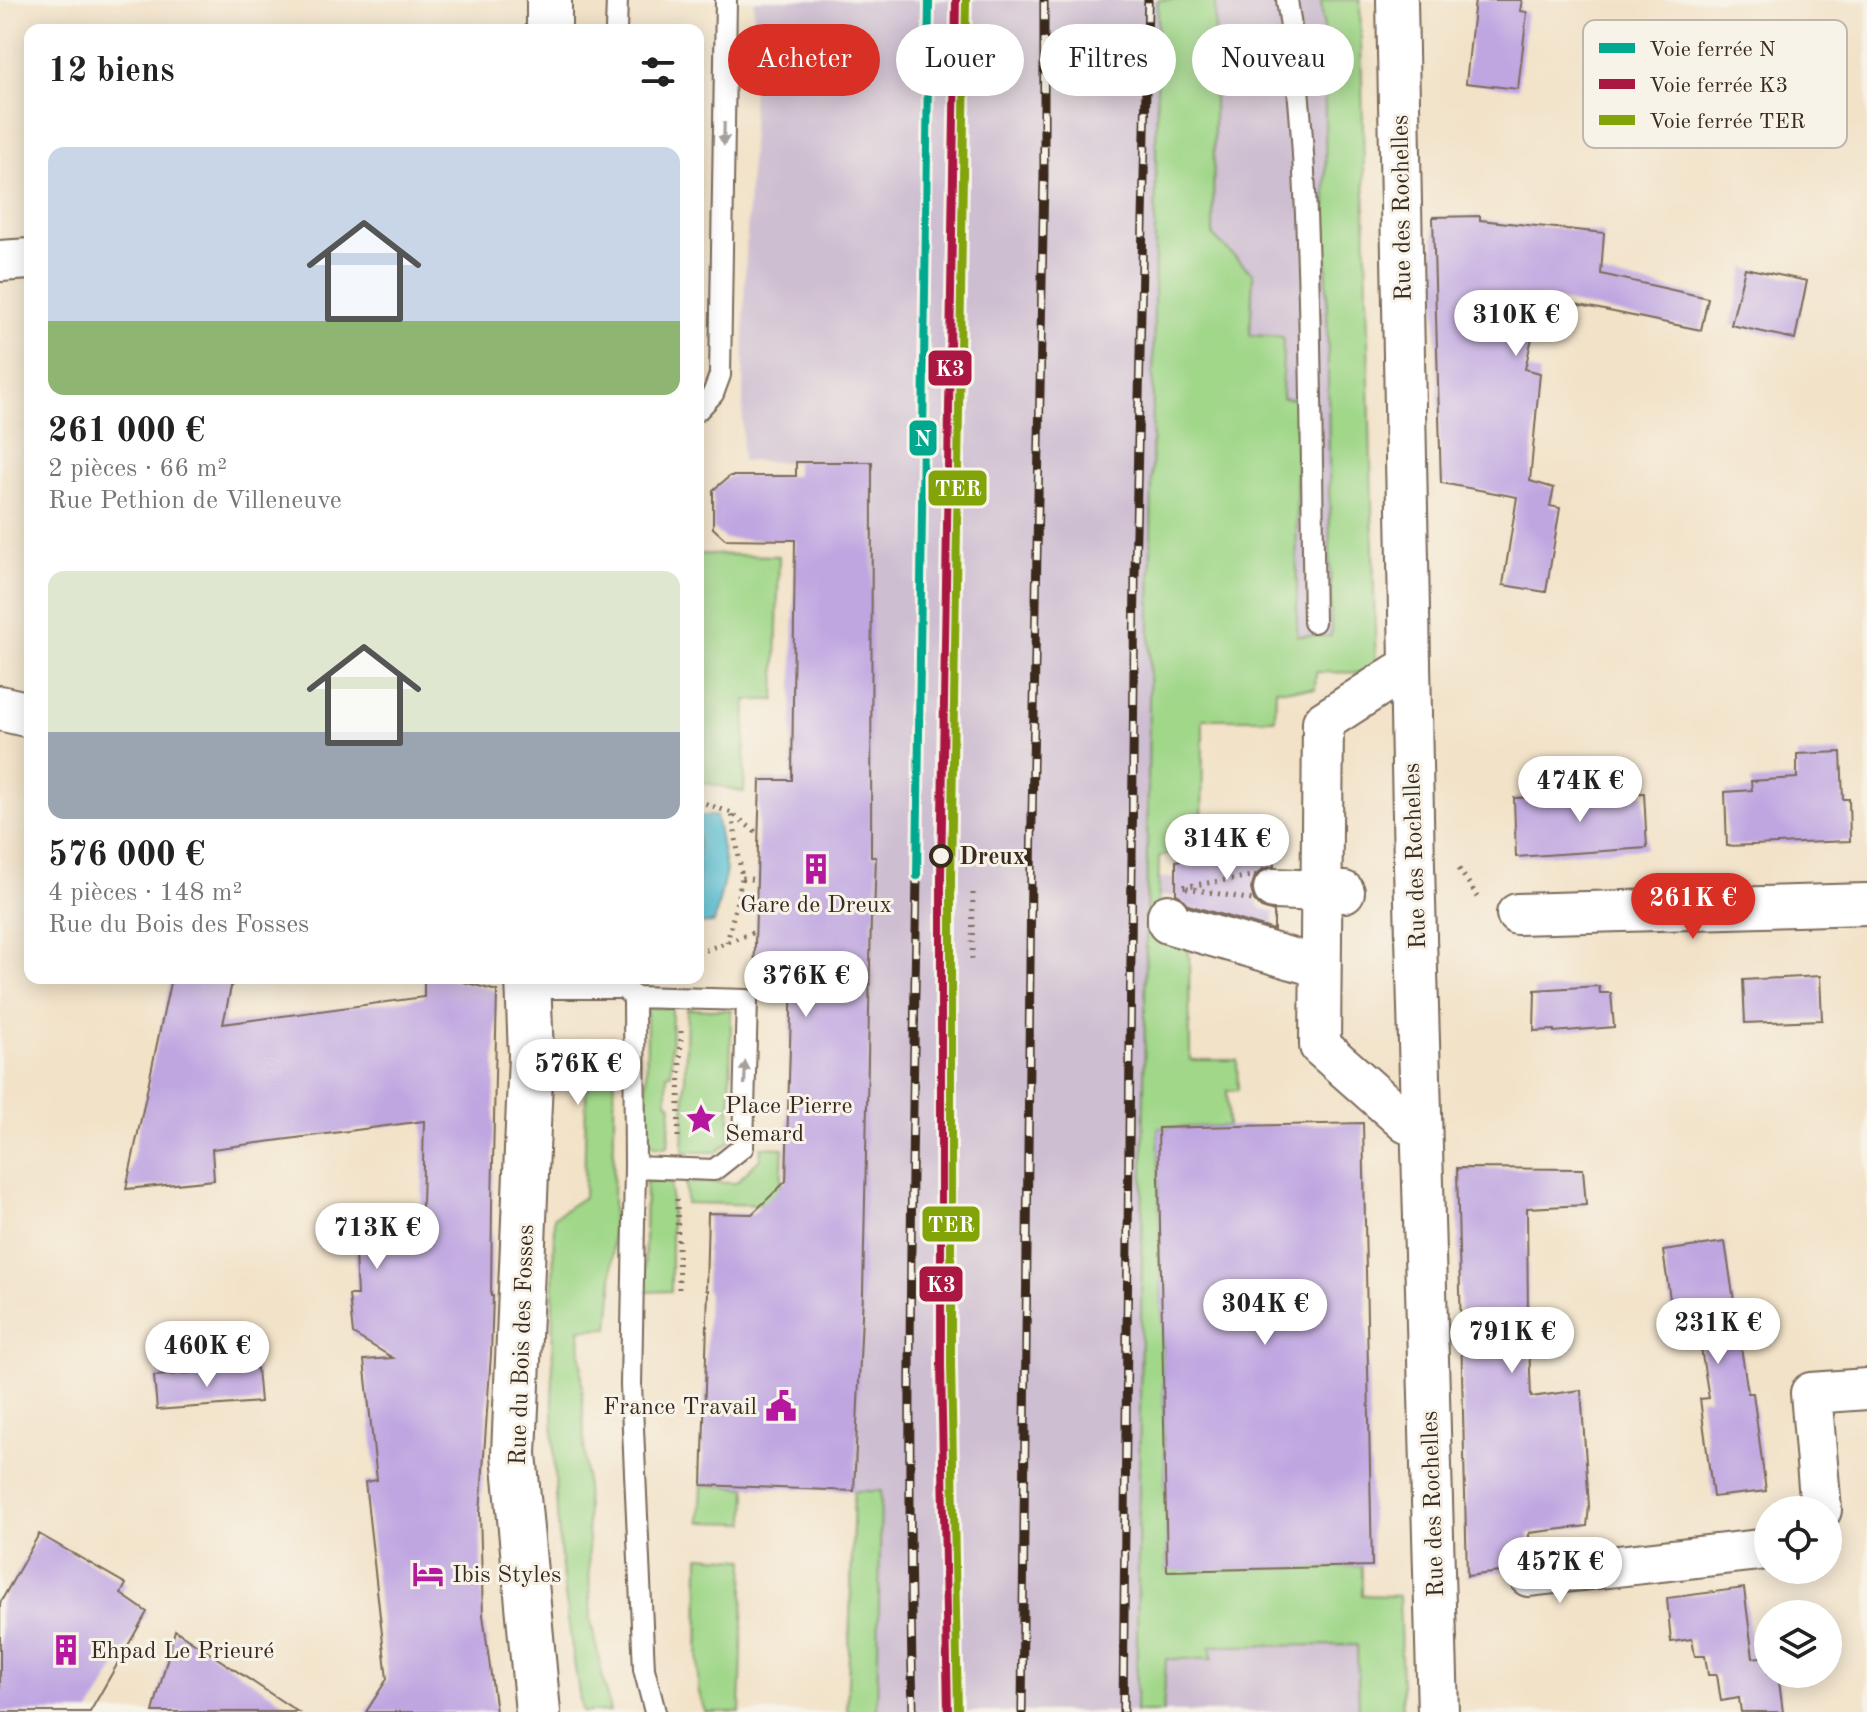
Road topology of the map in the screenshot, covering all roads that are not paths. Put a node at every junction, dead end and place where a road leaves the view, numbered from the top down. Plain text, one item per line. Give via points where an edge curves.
1 (549, 0) edge
2 (617, 0) edge
3 (726, 0) edge
4 (1287, 0) edge
5 (1397, 0) edge
6 (549, 24) edge
7 (616, 24) edge
8 (24, 259) edge
9 (0, 261) edge
10 (704, 404) edge
11 (1314, 622) dead end
12 (1397, 674) dead end
13 (0, 708) edge
14 (24, 714) edge
15 (1266, 882) road end
16 (1344, 892) dead end
17 (1175, 901) road end
18 (1867, 904) edge
19 (1517, 914) road end
20 (1320, 967) junction
21 (543, 984) edge
22 (543, 984) edge
23 (577, 984) edge
24 (634, 997) junction
25 (1407, 1123) dead end
26 (635, 1167) junction
27 (1867, 1389) edge
28 (1820, 1496) edge
29 (1754, 1551) edge
30 (1529, 1576) dead end
31 (538, 1712) edge
32 (558, 1712) edge
33 (655, 1712) edge
34 (1438, 1712) edge

1 - 6 main road
2 - 7 lane
3 -> 10 lane via 720,375
4 - 11 lane via 1306,211
5 - 34 street, Rue des Rochelles
8 - 9 street
12 - 20 street via 1323,722
13 - 14 main road
15 - 16 street
17 - 20 street via 1168,923
18 - 19 street
20 - 25 street via 1320,1046
21 - 31 main road, Rue du Bois des Fosses via 531,1056 514,1454
22 - 32 main road, Rue du Bois des Fosses via 535,1454
23 - 24 lane via 623,988
24 - 26 lane
26 -> 24 lane via 714,1170 743,1147 747,1000
26 - 33 lane via 631,1385 644,1669
27 - 28 street via 1811,1393
29 - 30 street

